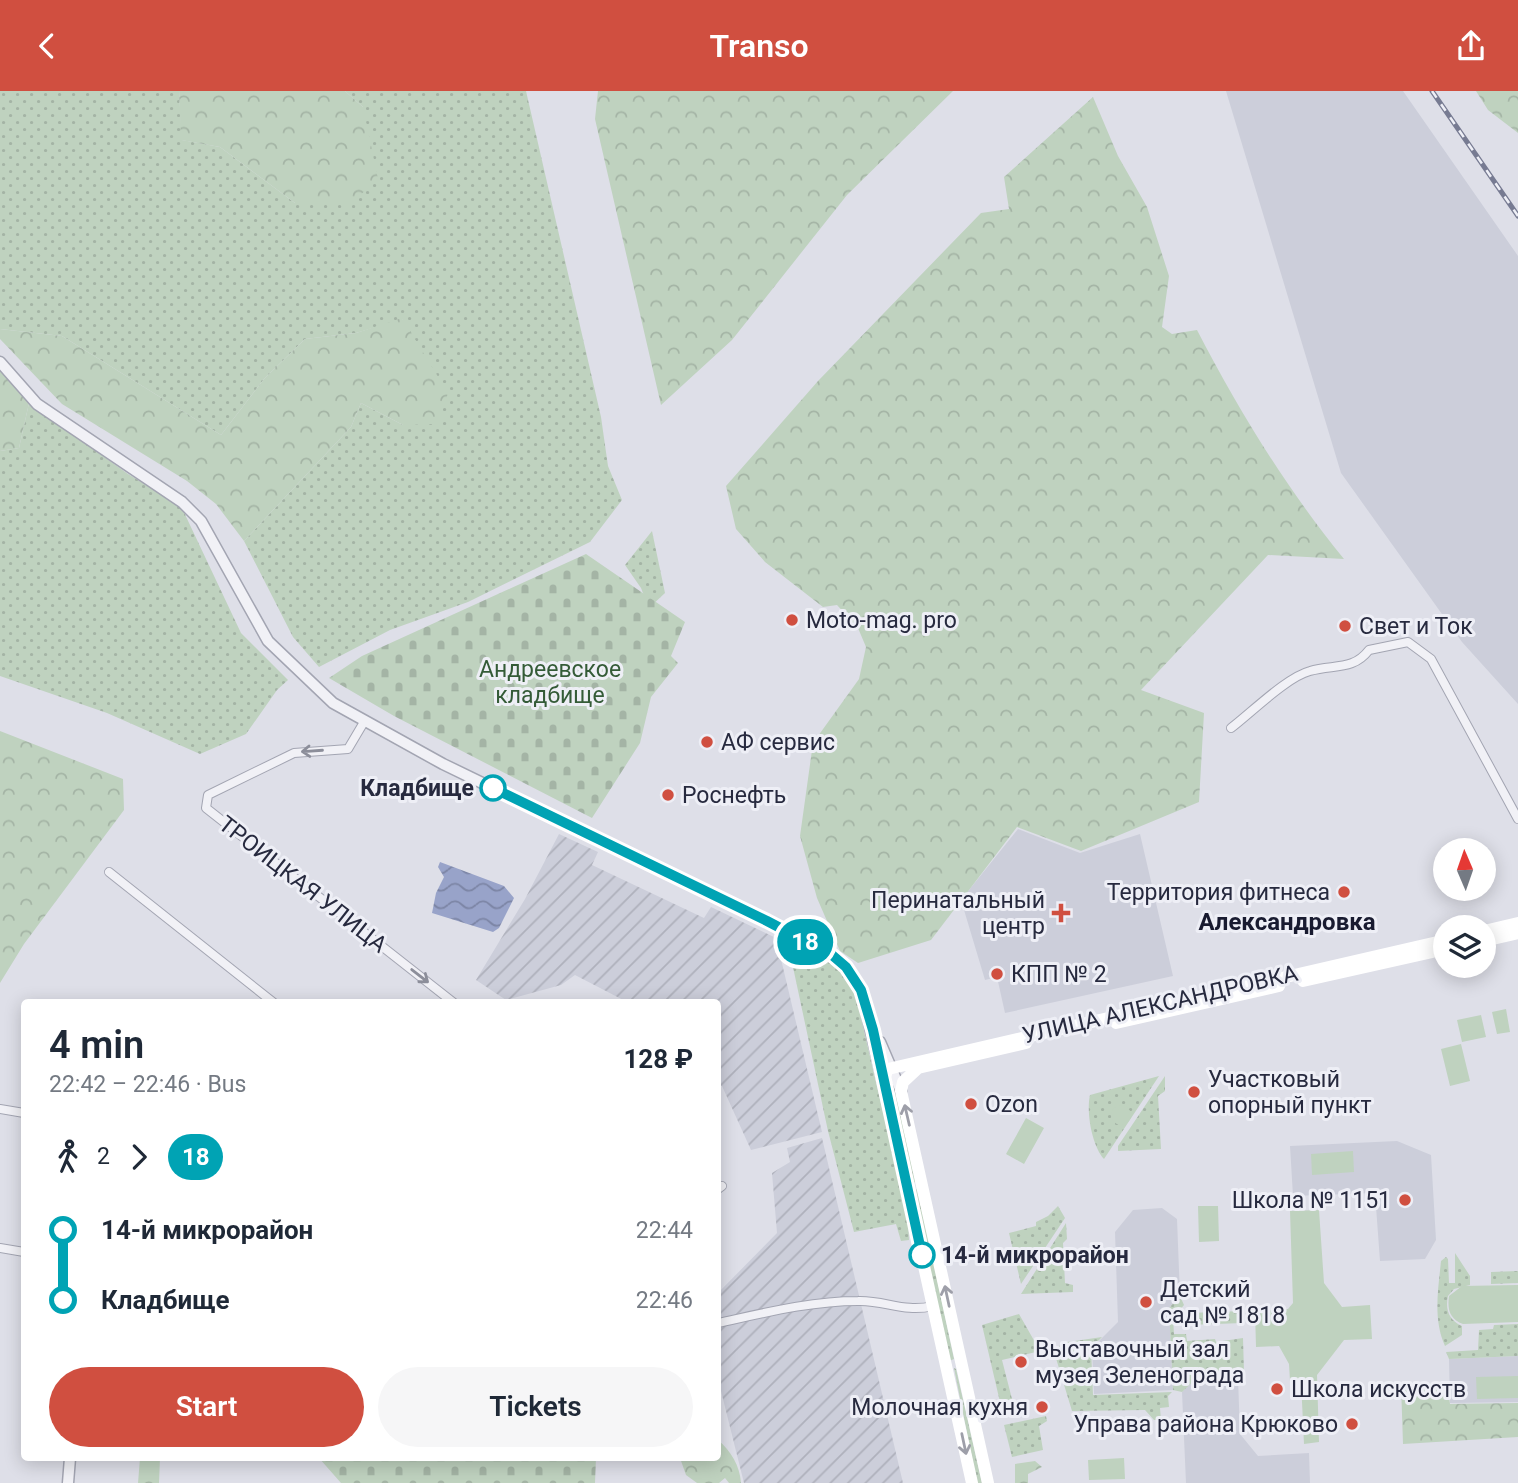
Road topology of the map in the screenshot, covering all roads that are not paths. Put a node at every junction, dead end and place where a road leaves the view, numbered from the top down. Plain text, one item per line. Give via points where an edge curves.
1 (0, 362) edge
2 (363, 722) junction
3 (1231, 728) dead end
4 (1518, 818) edge
5 (109, 872) dead end
6 (1518, 923) edge
7 (1496, 928) edge
8 (1518, 933) edge
9 (1496, 938) edge
10 (1433, 943) edge
11 (1433, 952) edge
12 (269, 999) edge
13 (449, 999) edge
14 (873, 1030) junction
15 (884, 1050) junction
16 (916, 1065) junction
17 (888, 1072) junction
18 (901, 1091) junction
19 (0, 1109) edge
20 (21, 1112) edge
21 (0, 1248) edge
22 (21, 1252) edge
23 (933, 1306) junction
24 (721, 1322) edge
25 (962, 1365) junction
26 (947, 1368) junction
27 (70, 1461) edge
28 (68, 1483) edge
29 (972, 1483) edge
30 (988, 1483) edge

1 - 2 street via 37,404 182,502 201,521 268,641 334,703
2 -> 13 street, ТРОИЦКАЯ УЛИЦА via 348,749 294,753 208,795 206,809
2 - 14 street via 832,955 856,979
3 - 4 street via 1309,671 1344,667 1361,661 1369,650 1408,642 1431,659
5 - 12 street
6 - 7 main road
8 - 9 main road
10 - 16 main road, УЛИЦА АЛЕКСАНДРОВКА
11 - 16 main road, УЛИЦА АЛЕКСАНДРОВКА
14 - 15 street
14 - 17 street
15 - 16 street
15 - 17 street
16 - 17 main road, УЛИЦА АЛЕКСАНДРОВКА
16 - 18 main road
17 - 18 street
17 - 23 main road
25 -> 18 main road
19 - 20 street
21 - 22 street
23 - 24 street via 894,1308 858,1300
23 - 26 main road
25 - 26 street
25 - 30 main road
26 -> 29 main road
27 - 28 street

